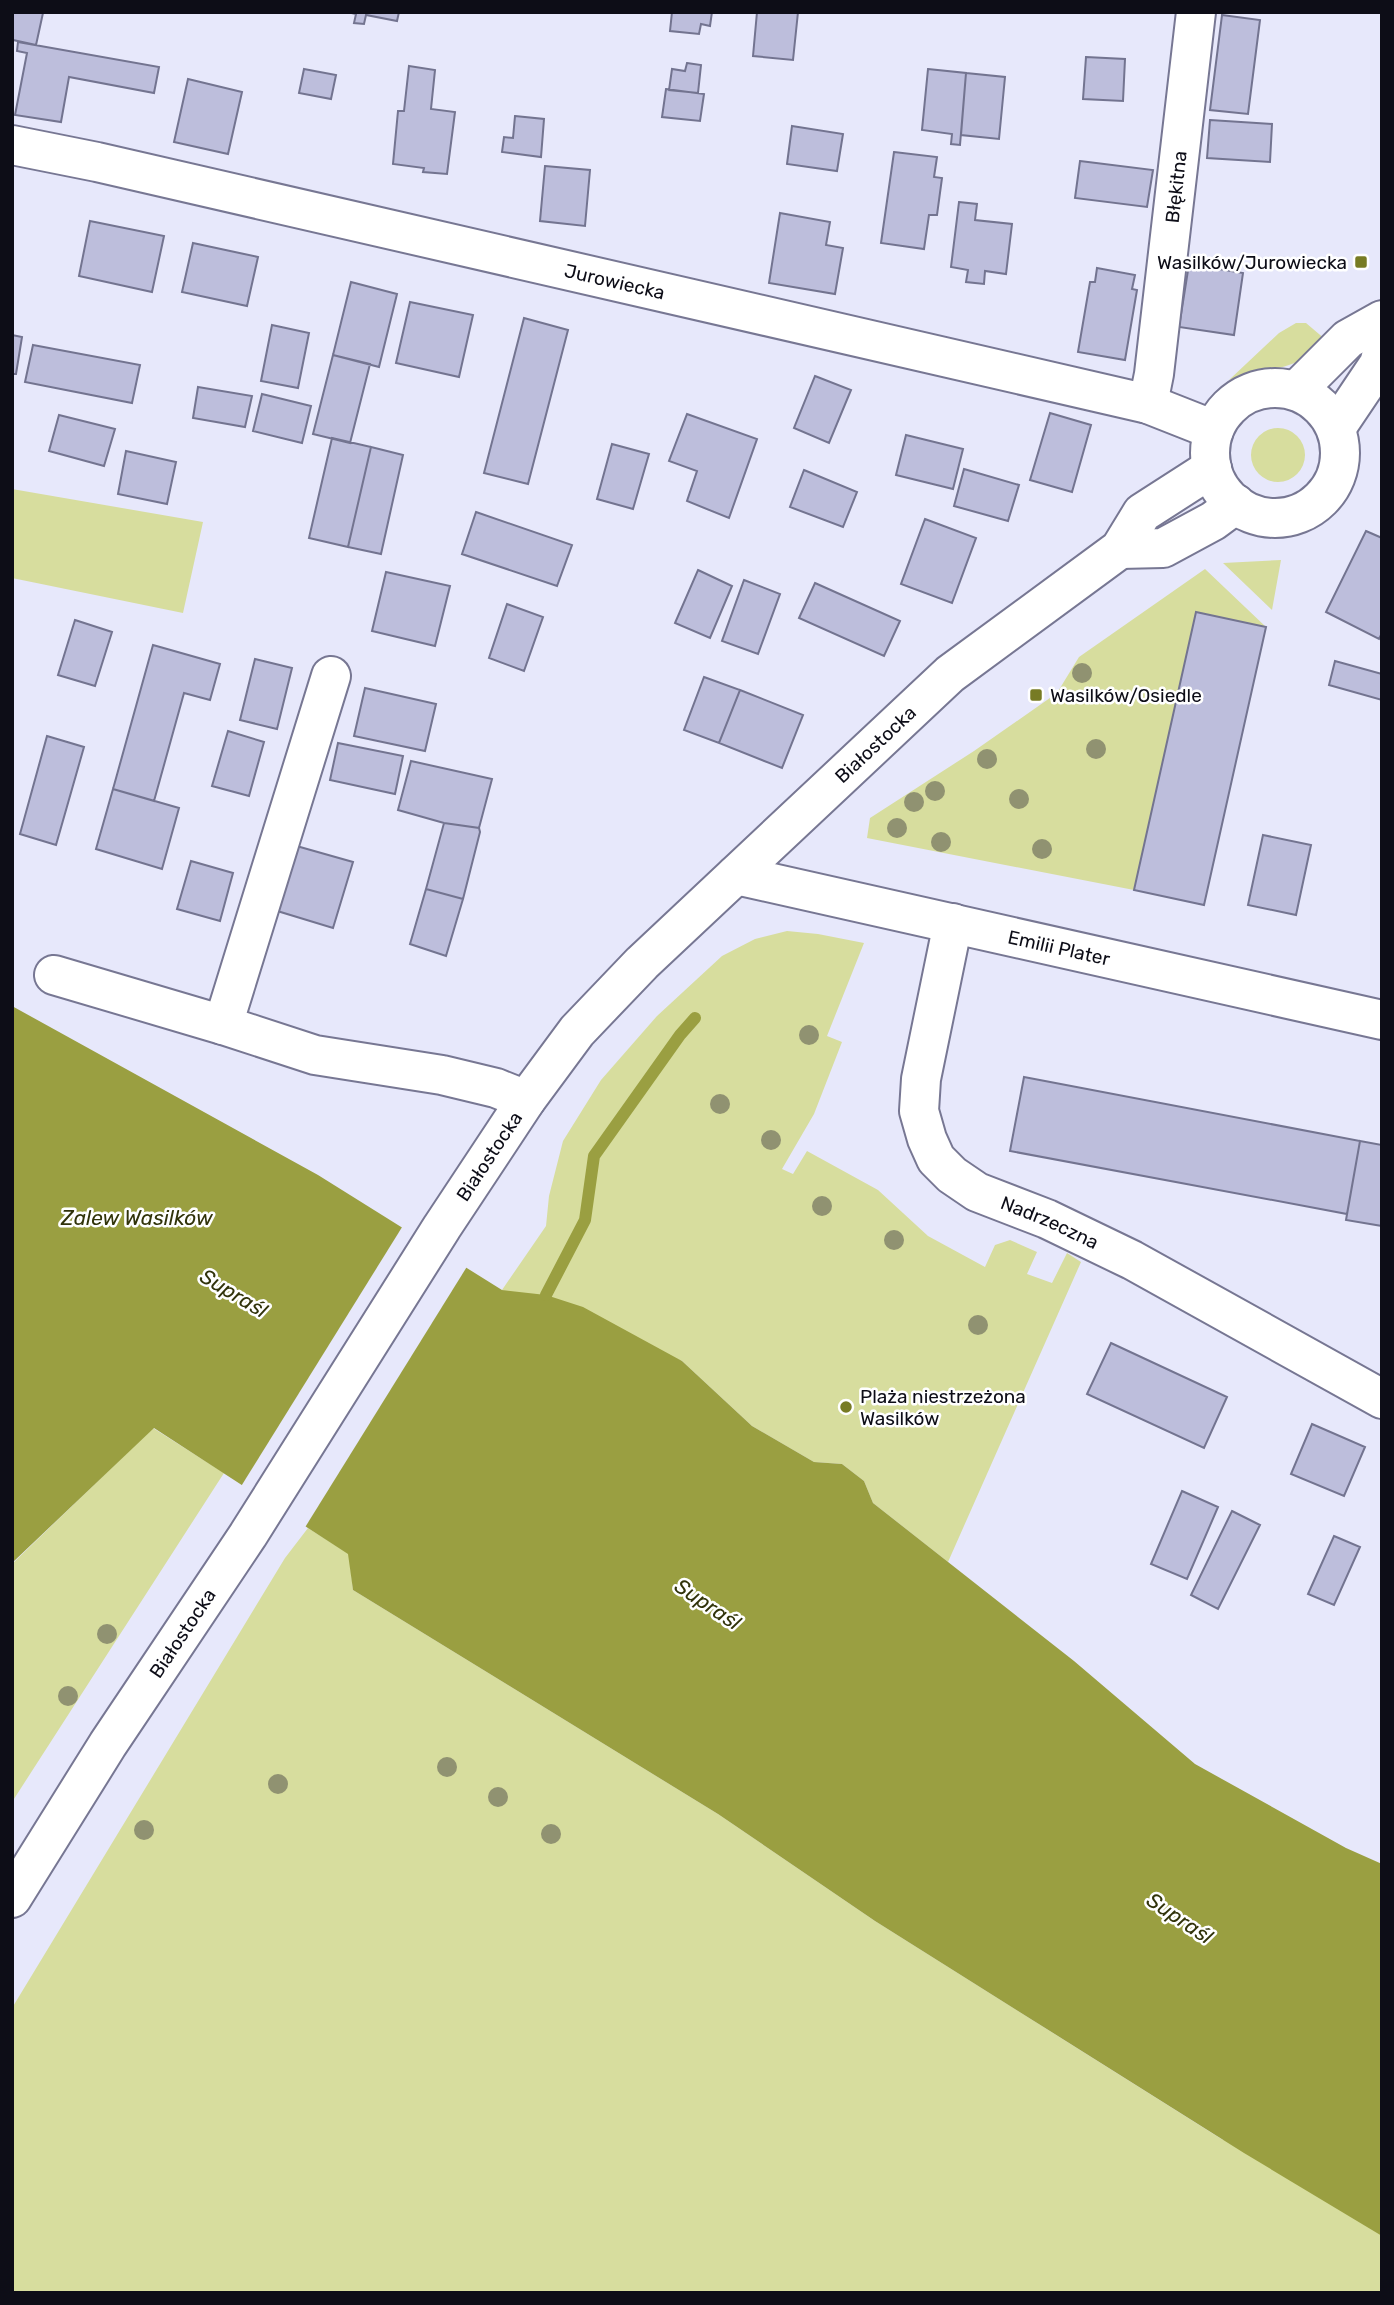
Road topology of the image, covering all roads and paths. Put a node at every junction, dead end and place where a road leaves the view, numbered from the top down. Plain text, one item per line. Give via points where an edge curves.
1 (1196, 12) edge
2 (12, 145) edge
3 (1382, 320) edge
4 (1382, 354) edge
5 (1296, 391) junction
6 (1148, 404) junction
7 (1336, 428) junction
8 (1214, 430) junction
9 (1212, 468) junction
10 (1236, 504) junction
11 (1121, 549) junction
12 (331, 676) dead end
13 (736, 875) junction
14 (953, 923) junction
15 (54, 975) dead end
16 (1382, 1020) edge
17 (223, 1025) junction
18 (526, 1100) junction
19 (1382, 1399) edge
20 (12, 1898) edge

1 - 6 street, Błękitna
2 - 6 street, Jurowiecka
3 - 5 street via 1349,339
4 - 7 street
5 - 7 street via 1320,405
5 - 8 street via 1271,387 1247,393 1227,409
6 - 8 street, Jurowiecka
7 - 10 street via 1341,451 1337,475 1324,496 1305,511 1282,517 1258,516
8 - 9 street
9 - 10 street via 1221,489
9 - 11 street, Białostocka via 1142,513
10 - 11 street via 1163,548
11 - 13 street, Białostocka via 950,674
12 - 17 street
13 - 14 street, Emilii Plater
13 - 18 street, Białostocka via 577,1031
14 - 16 street, Emilii Plater
14 - 19 street, Nadrzeczna via 921,1079 919,1111 936,1159 977,1192 1059,1224 1132,1260
15 - 17 street
17 - 18 street via 315,1055 442,1075
18 - 20 street, Białostocka

